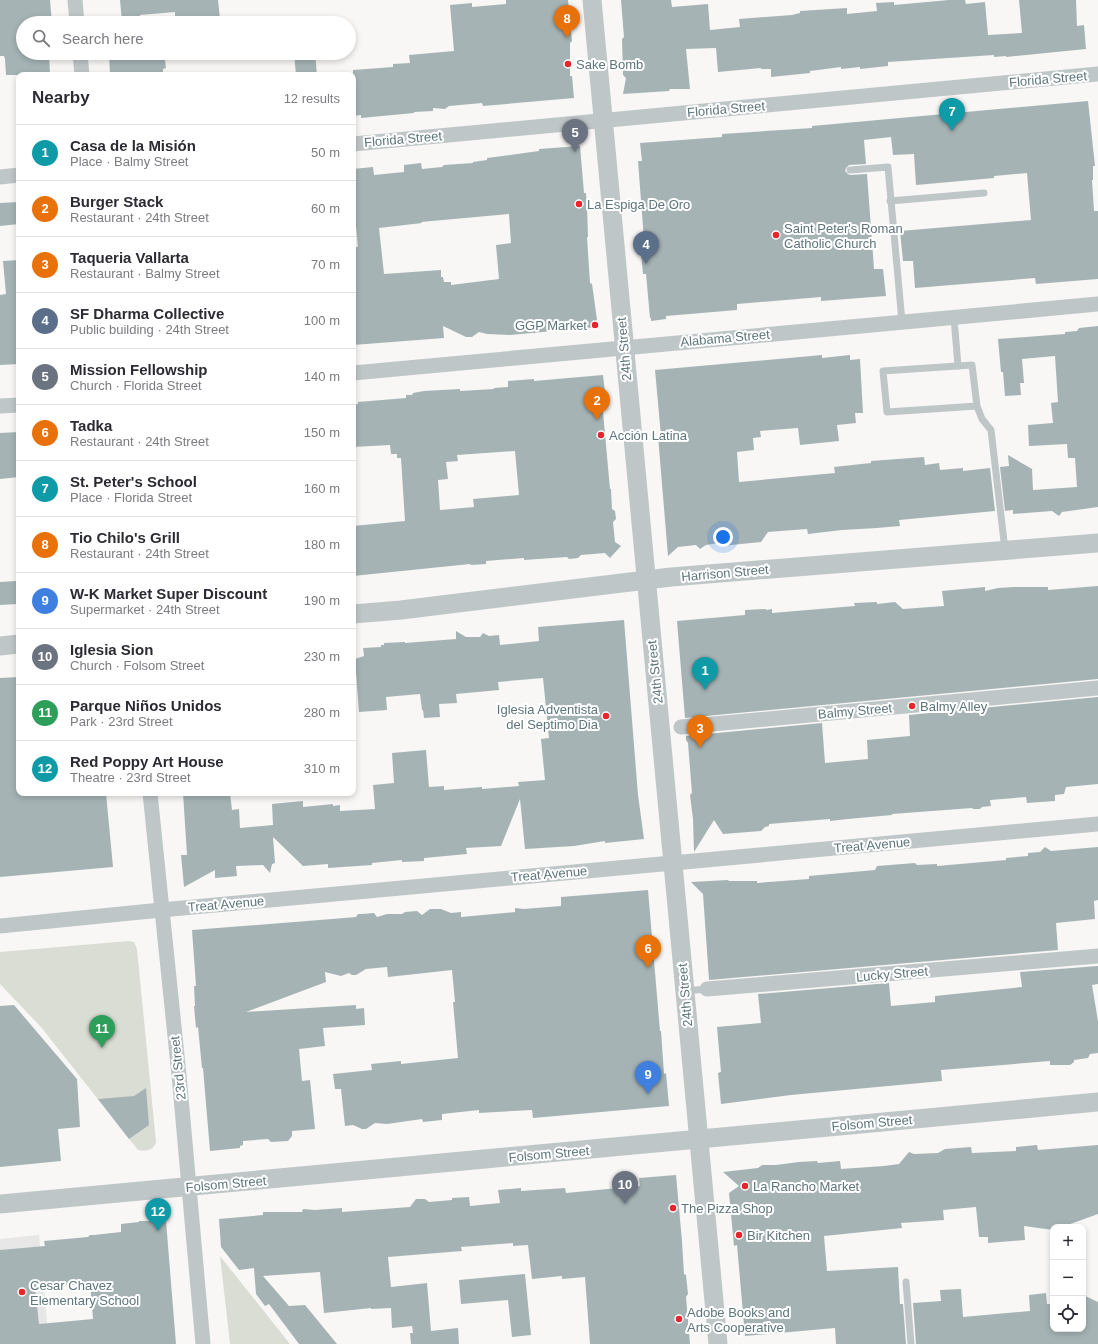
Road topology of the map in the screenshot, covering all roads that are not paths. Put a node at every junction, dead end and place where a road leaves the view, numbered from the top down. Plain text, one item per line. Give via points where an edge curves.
1 (75, 0) edge
2 (592, 0) edge
3 (76, 16) edge
4 (81, 60) edge
5 (82, 72) edge
6 (1098, 74) edge
7 (603, 121) junction
8 (356, 144) edge
9 (850, 170) dead end
10 (16, 175) edge
11 (0, 177) edge
12 (984, 193) dead end
13 (890, 201) junction
14 (1098, 304) edge
15 (954, 318) junction
16 (902, 322) junction
17 (624, 348) junction
18 (958, 366) junction
19 (356, 373) edge
20 (16, 405) edge
21 (0, 406) edge
22 (977, 406) junction
23 (1098, 543) edge
24 (1005, 550) junction
25 (646, 580) junction
26 (356, 614) edge
27 (16, 644) edge
28 (0, 646) edge
29 (1098, 688) edge
30 (671, 728) junction
31 (150, 796) edge
32 (1098, 824) edge
33 (673, 863) junction
34 (161, 910) junction
35 (0, 926) edge
36 (1098, 956) edge
37 (707, 989) joint
38 (685, 991) junction
39 (1098, 1102) edge
40 (699, 1140) junction
41 (188, 1188) junction
42 (0, 1204) edge
43 (906, 1282) dead end
44 (203, 1344) edge
45 (718, 1344) edge
46 (911, 1344) edge

1 - 3 street
2 - 7 street, 24th Street
4 - 5 street
6 - 7 street, Florida Street
7 - 8 street, Florida Street
7 - 17 street, 24th Street
9 - 13 lane via 888,167
10 - 11 street
12 - 13 lane
13 - 16 lane
14 - 15 street, Alabama Street
15 - 16 street, Alabama Street
15 - 18 lane
16 - 17 street, Alabama Street
17 - 19 street, Alabama Street
17 - 25 street, 24th Street
18 - 22 lane via 972,365
18 - 22 lane via 883,371 887,412
20 - 21 street
22 - 24 lane via 982,420 991,430
23 - 24 street, Harrison Street
24 - 25 street, Harrison Street
25 - 26 street, Harrison Street
25 - 30 street, 24th Street
27 - 28 street
29 - 30 street, Balmy Street
30 - 33 street, 24th Street
31 - 34 street, 23rd Street
32 - 33 street, Treat Avenue
33 - 34 street, Treat Avenue
33 - 38 street, 24th Street
34 - 35 street, Treat Avenue
34 - 41 street, 23rd Street
36 - 37 street, Lucky Street
37 - 38 lane, Lucky Street
38 - 40 street, 24th Street
39 - 40 street, Folsom Street
40 - 41 street, Folsom Street
40 - 45 street, 24th Street
41 - 42 street, Folsom Street
41 - 44 street, 23rd Street
43 - 46 lane

